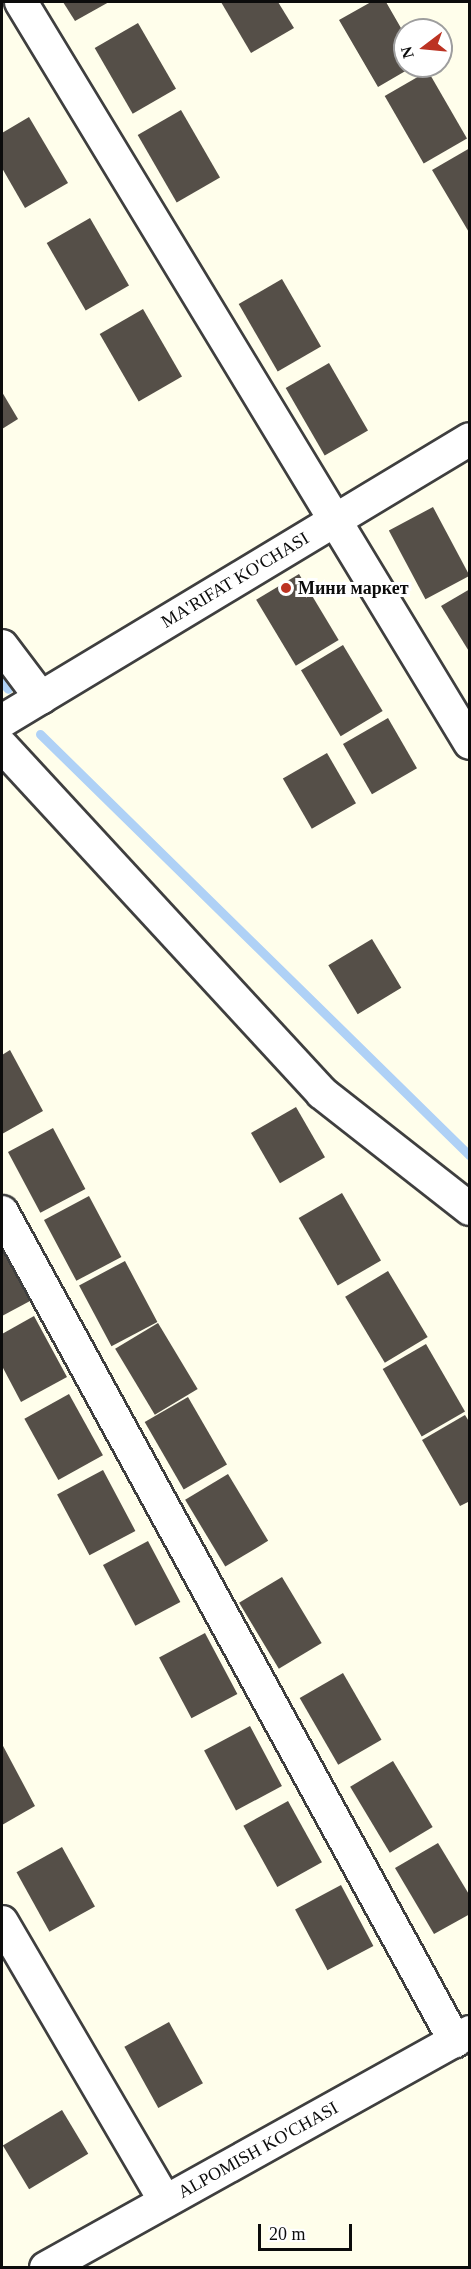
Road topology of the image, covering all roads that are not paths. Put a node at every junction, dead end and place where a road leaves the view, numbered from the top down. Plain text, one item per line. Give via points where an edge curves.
1 (21, 2) edge
2 (470, 439) edge
3 (334, 519) junction
4 (2, 646) edge
5 (41, 698) junction
6 (2, 722) edge
7 (470, 743) edge
8 (2, 746) edge
9 (470, 1209) edge
10 (2, 1212) edge
11 (2, 1922) edge
12 (462, 2037) edge
13 (165, 2201) junction
14 (46, 2268) edge

1 - 3 street
2 - 3 street, MA'RIFAT KO'CHASI
3 - 5 street, MA'RIFAT KO'CHASI
3 - 7 street
4 - 5 street
5 - 6 street, MA'RIFAT KO'CHASI
8 - 9 street via 322,1093
10 - 12 street
11 - 13 street
12 - 13 street, ALPOMISH KO'CHASI
13 - 14 street, ALPOMISH KO'CHASI

